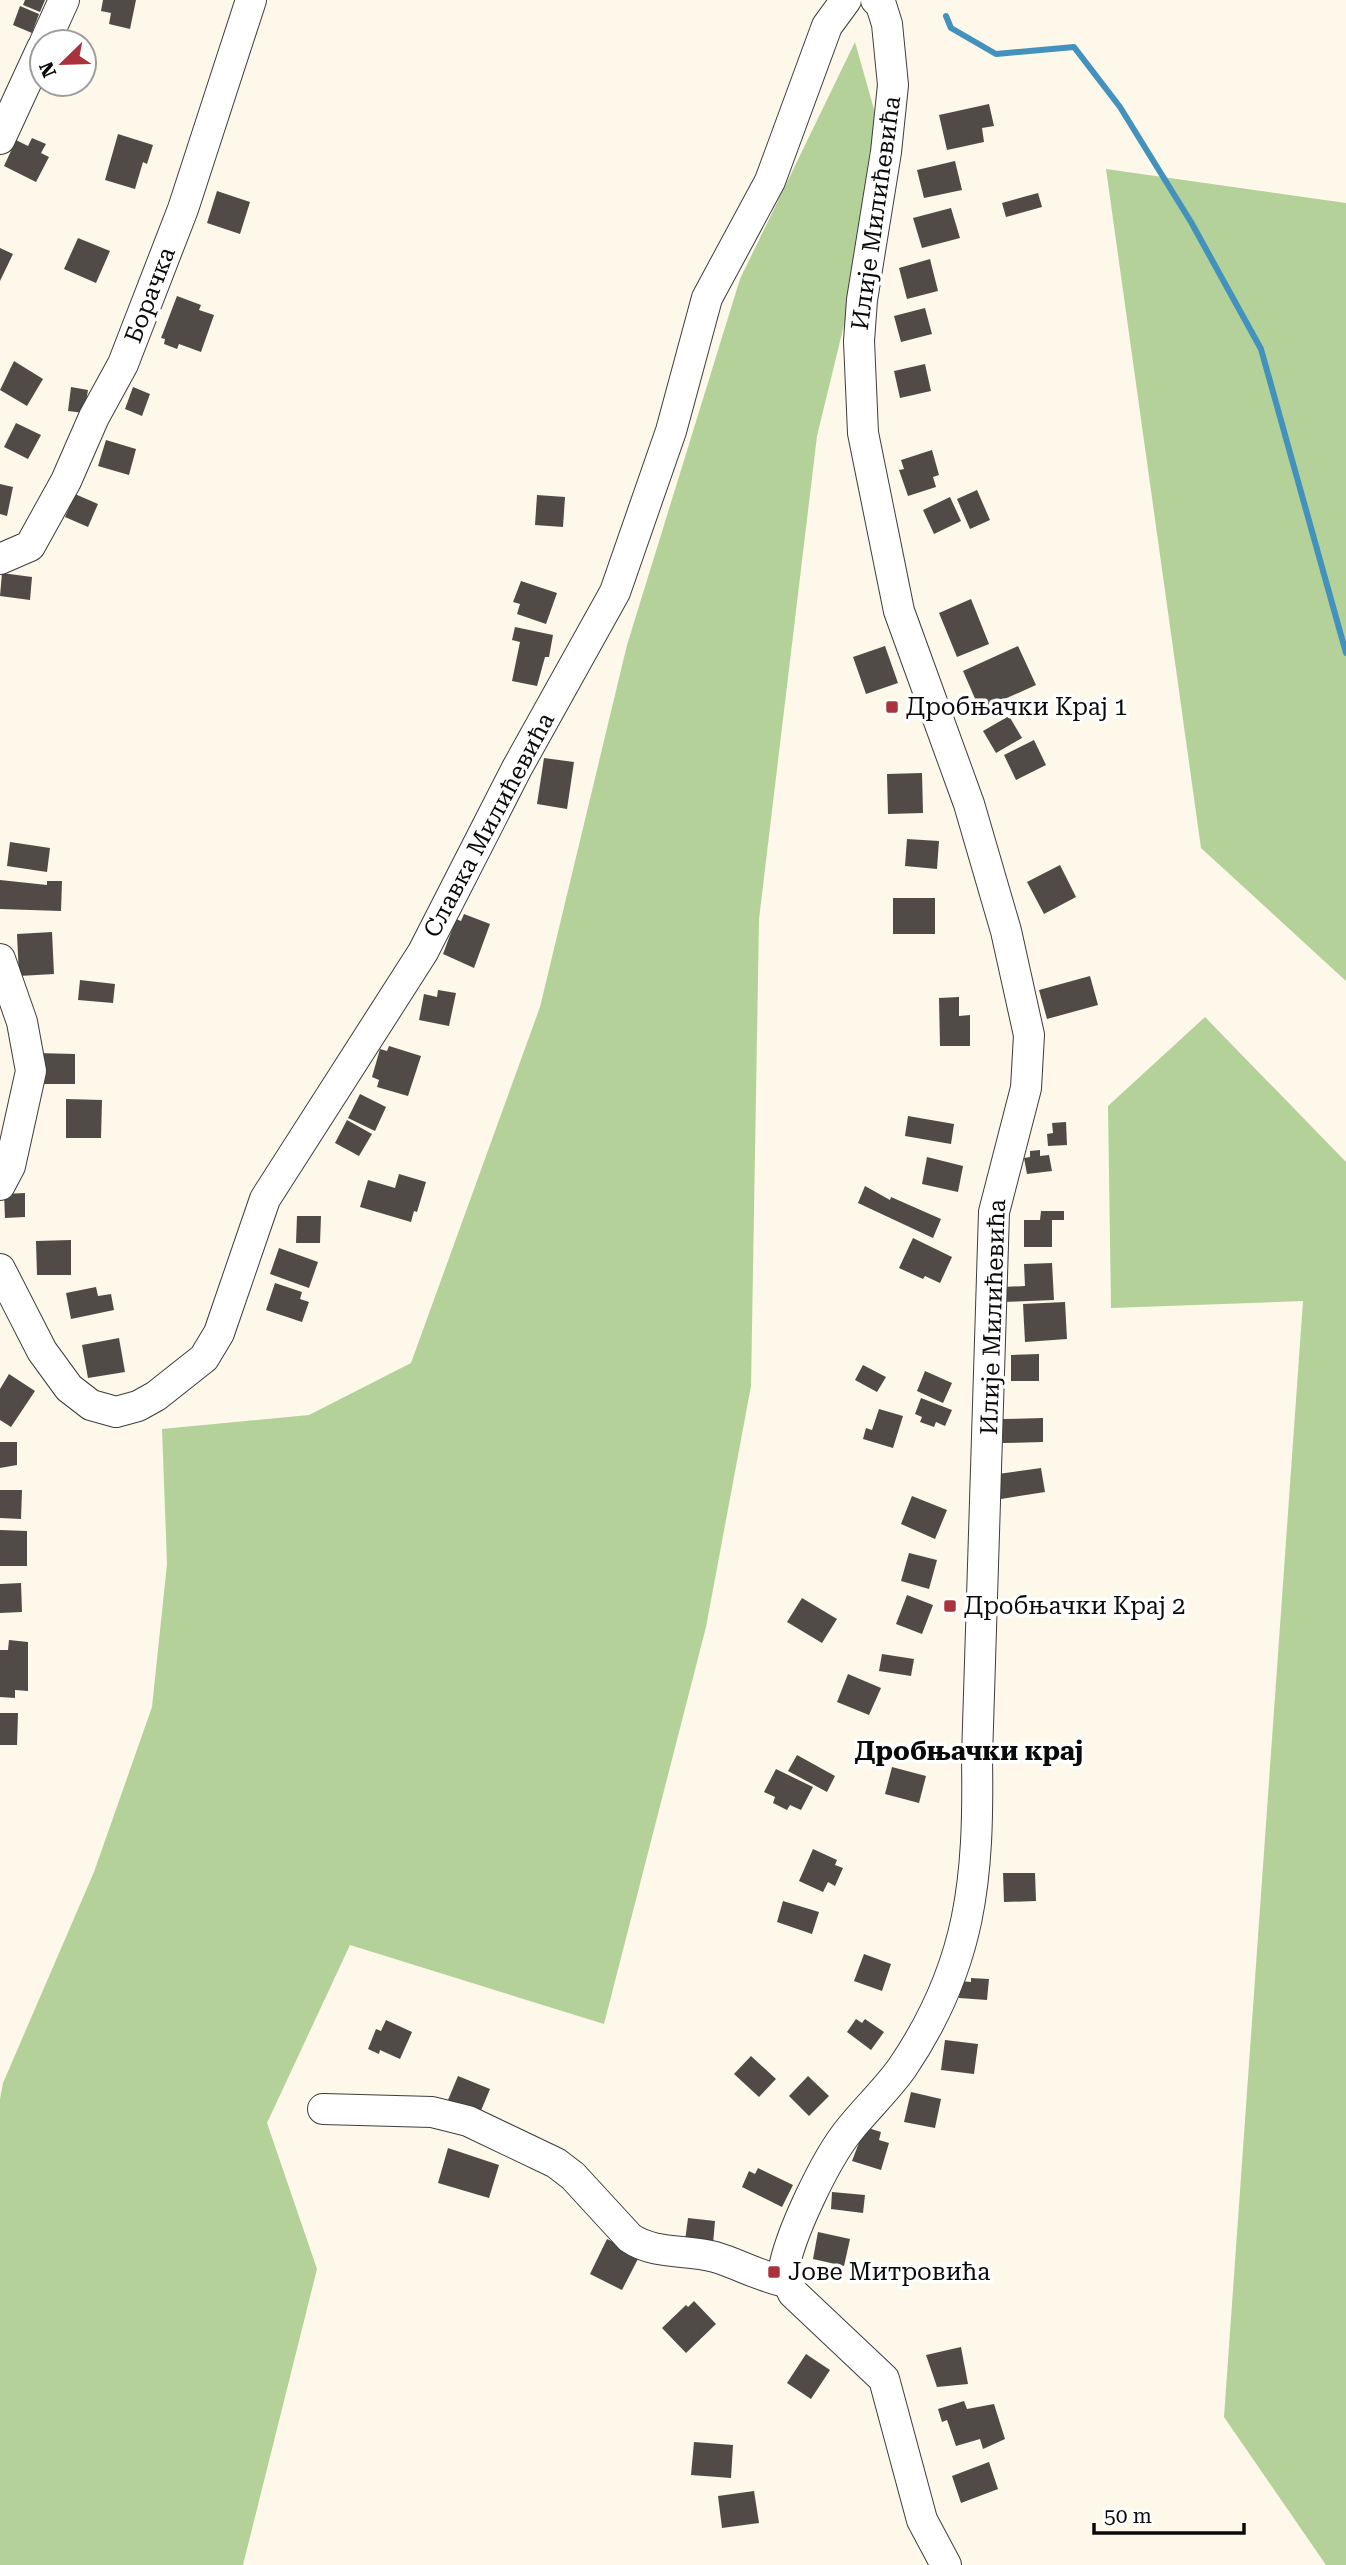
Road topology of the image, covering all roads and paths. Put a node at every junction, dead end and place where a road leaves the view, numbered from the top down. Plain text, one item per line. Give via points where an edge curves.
1 (64, 0) edge
2 (251, 0) edge
3 (846, 0) edge
4 (876, 0) edge
5 (51, 28) edge
6 (28, 78) edge
7 (0, 139) edge
8 (0, 559) edge
9 (0, 958) edge
10 (0, 1185) edge
11 (4, 1286) edge
12 (323, 2109) dead end
13 (787, 2282) junction
14 (946, 2565) edge

1 - 5 street
2 - 8 street, Борачка via 183,209 123,365 30,546
3 - 11 street, Славка Милићевића via 827,26 770,181 707,298 671,431 615,592 517,768 423,952 265,1199 219,1333 204,1358 138,1406 116,1412 90,1405 69,1388 42,1351
4 - 13 street, Илије Милићевића via 887,24 893,85 862,300 863,433 899,611 969,804 1022,995 1029,1052 1026,1088 994,1212 977,1758 979,1843 972,1904 943,1998 920,2041 823,2170 785,2264
6 - 7 street
9 - 10 street via 22,1022 31,1071 10,1166
12 - 13 street via 432,2112 468,2121 556,2163 642,2246 715,2257
13 - 14 street via 884,2379 922,2520

